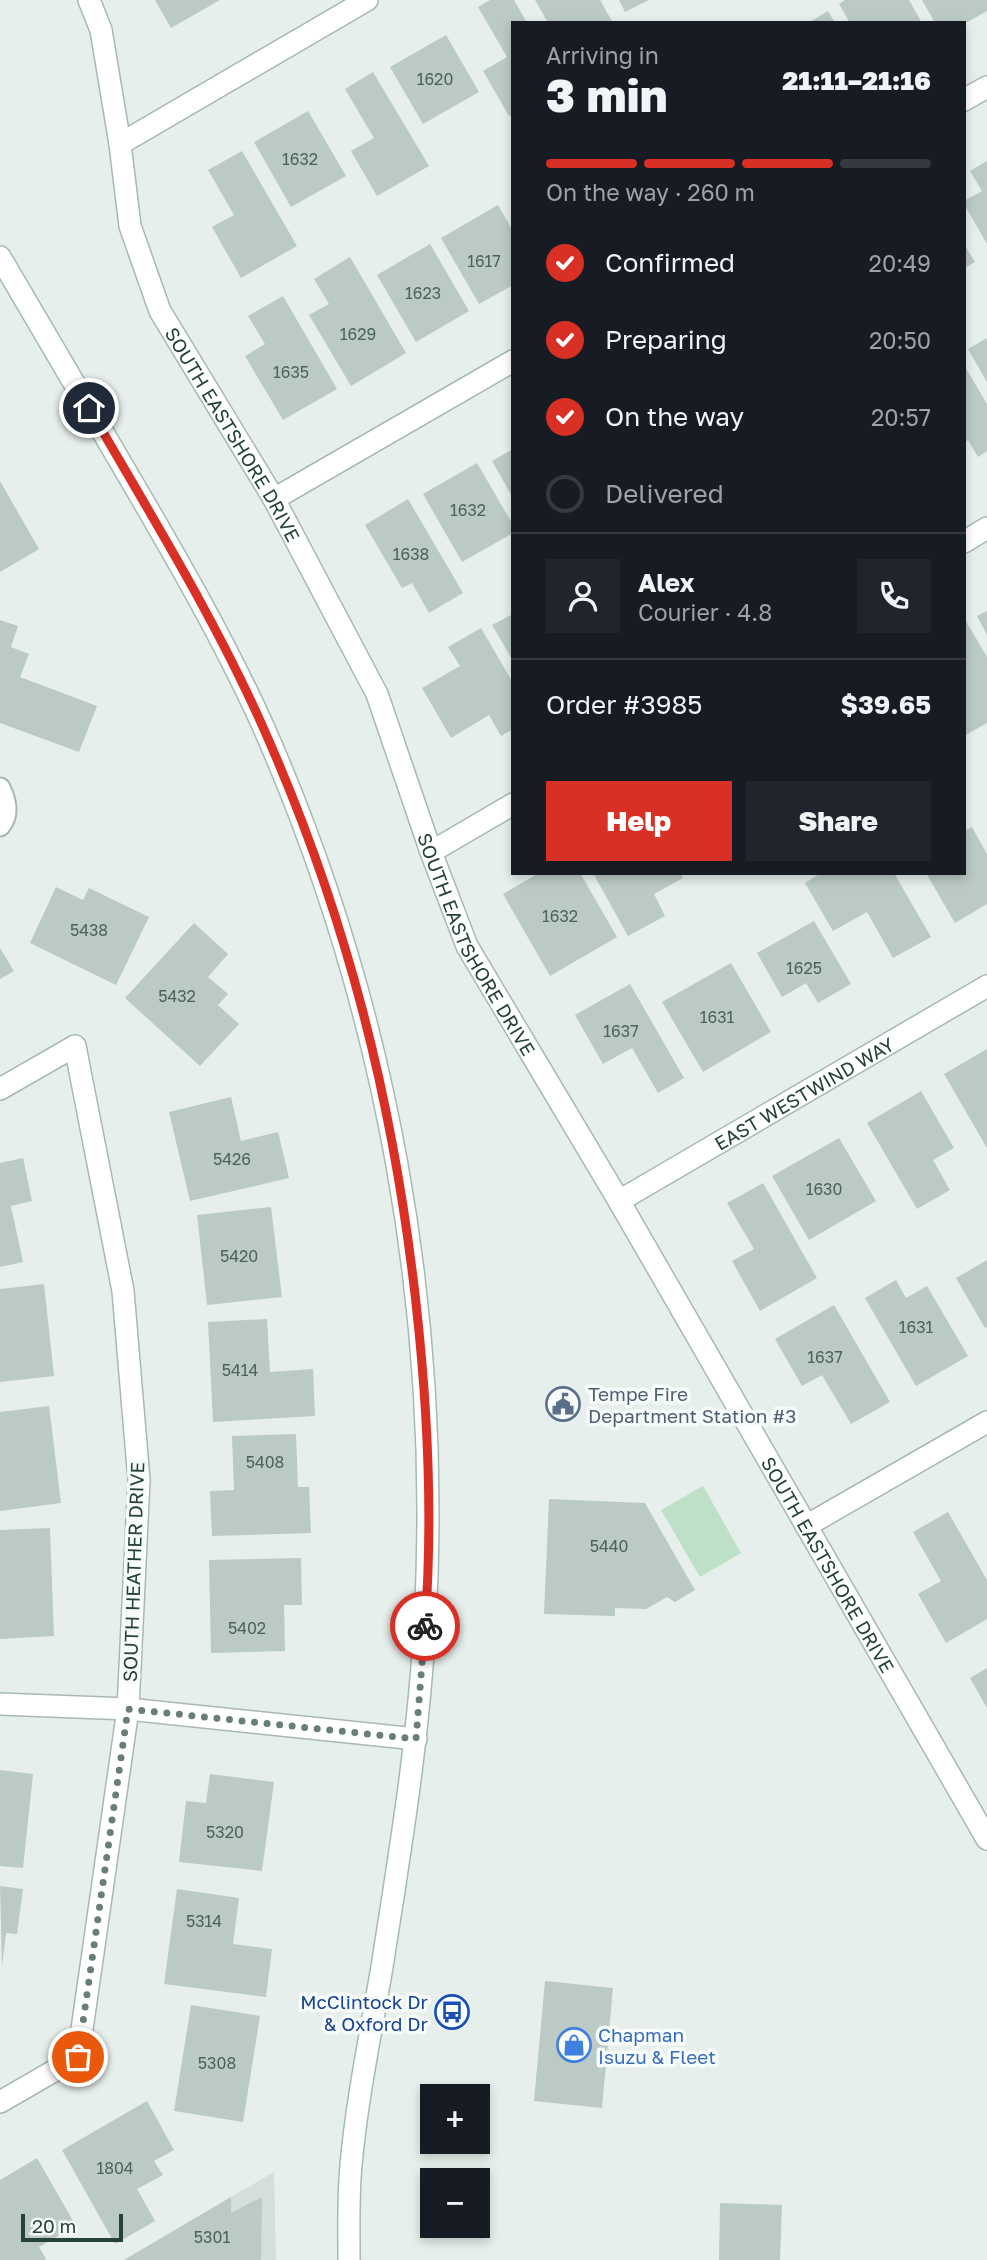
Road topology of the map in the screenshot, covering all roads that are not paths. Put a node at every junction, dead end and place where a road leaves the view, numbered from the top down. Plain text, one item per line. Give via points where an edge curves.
1 (89, 0) edge
2 (367, 0) edge
3 (987, 87) edge
4 (966, 99) edge
5 (120, 144) junction
6 (0, 257) edge
7 (511, 362) edge
8 (274, 499) junction
9 (987, 528) edge
10 (966, 541) edge
11 (0, 788) edge
12 (511, 805) edge
13 (0, 826) edge
14 (431, 852) junction
15 (987, 986) edge
16 (0, 1089) edge
17 (619, 1201) junction
18 (987, 1422) edge
19 (806, 1526) junction
20 (0, 1704) edge
21 (128, 1709) junction
22 (416, 1739) junction
23 (987, 1839) edge
24 (0, 2102) edge
25 (349, 2260) edge

1 - 5 street, SOUTH EASTSHORE DRIVE via 101,30
2 - 5 street
3 - 4 street
5 - 8 street, SOUTH EASTSHORE DRIVE via 130,226 160,310
6 - 22 street via 222,642 285,777 353,970 403,1194 422,1358 428,1526
7 - 8 street
8 - 14 street, SOUTH EASTSHORE DRIVE via 376,694
9 - 10 street
11 - 13 lane via 6,801 5,821
12 - 14 street
14 - 17 street, SOUTH EASTSHORE DRIVE via 467,946
15 - 17 street, EAST WESTWIND WAY
16 - 21 street, SOUTH HEATHER DRIVE via 75,1046 123,1291 139,1480
17 - 19 street, SOUTH EASTSHORE DRIVE
18 - 19 street
19 - 23 street, SOUTH EASTSHORE DRIVE
20 - 21 street
21 - 22 street
21 - 24 street, SOUTH HEATHER DRIVE via 78,2057
22 - 25 street via 351,2166

